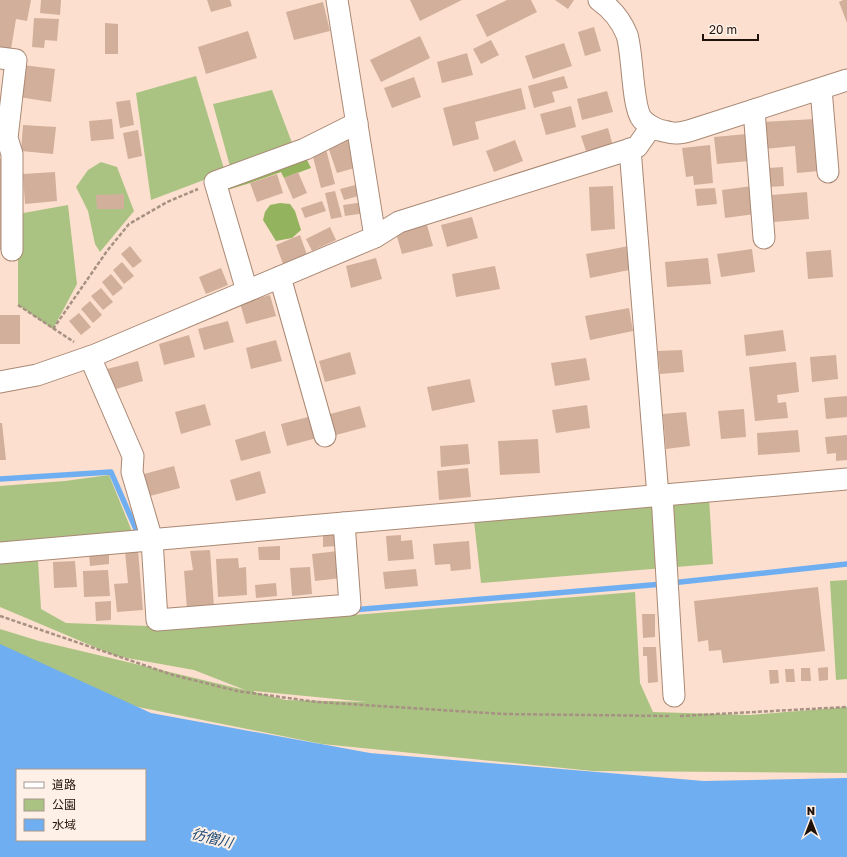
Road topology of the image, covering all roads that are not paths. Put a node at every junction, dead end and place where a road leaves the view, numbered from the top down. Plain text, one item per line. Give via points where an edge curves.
1 (337, 0) edge
2 (599, 0) edge
3 (0, 58) edge
4 (847, 80) edge
5 (821, 89) junction
6 (754, 110) junction
7 (356, 123) junction
8 (651, 127) junction
9 (630, 149) junction
10 (828, 172) dead end
11 (375, 237) junction
12 (764, 238) dead end
13 (12, 250) dead end
14 (280, 277) junction
15 (247, 291) junction
16 (93, 356) junction
17 (0, 382) edge
18 (325, 436) dead end
19 (847, 479) edge
20 (660, 496) junction
21 (344, 523) junction
22 (152, 540) junction
23 (0, 553) edge
24 (672, 706) road end

1 - 7 street
2 - 8 street via 611,9 627,36 637,107 641,118
3 - 13 street via 16,60 7,138 12,154
4 - 5 street
5 - 6 street
5 - 10 street
6 - 8 street via 677,133
6 - 12 street
7 - 11 street
7 - 15 street via 305,149 215,182
8 - 9 street via 637,147
9 - 11 street via 399,222
9 - 20 street
11 - 14 street
14 - 15 street
14 - 18 street
15 - 16 street
16 - 17 street via 37,375
16 - 22 street via 133,456 132,472
19 - 20 street
20 - 21 street
20 - 24 street
21 - 22 street
21 - 22 street via 350,605 157,620
22 - 23 street

